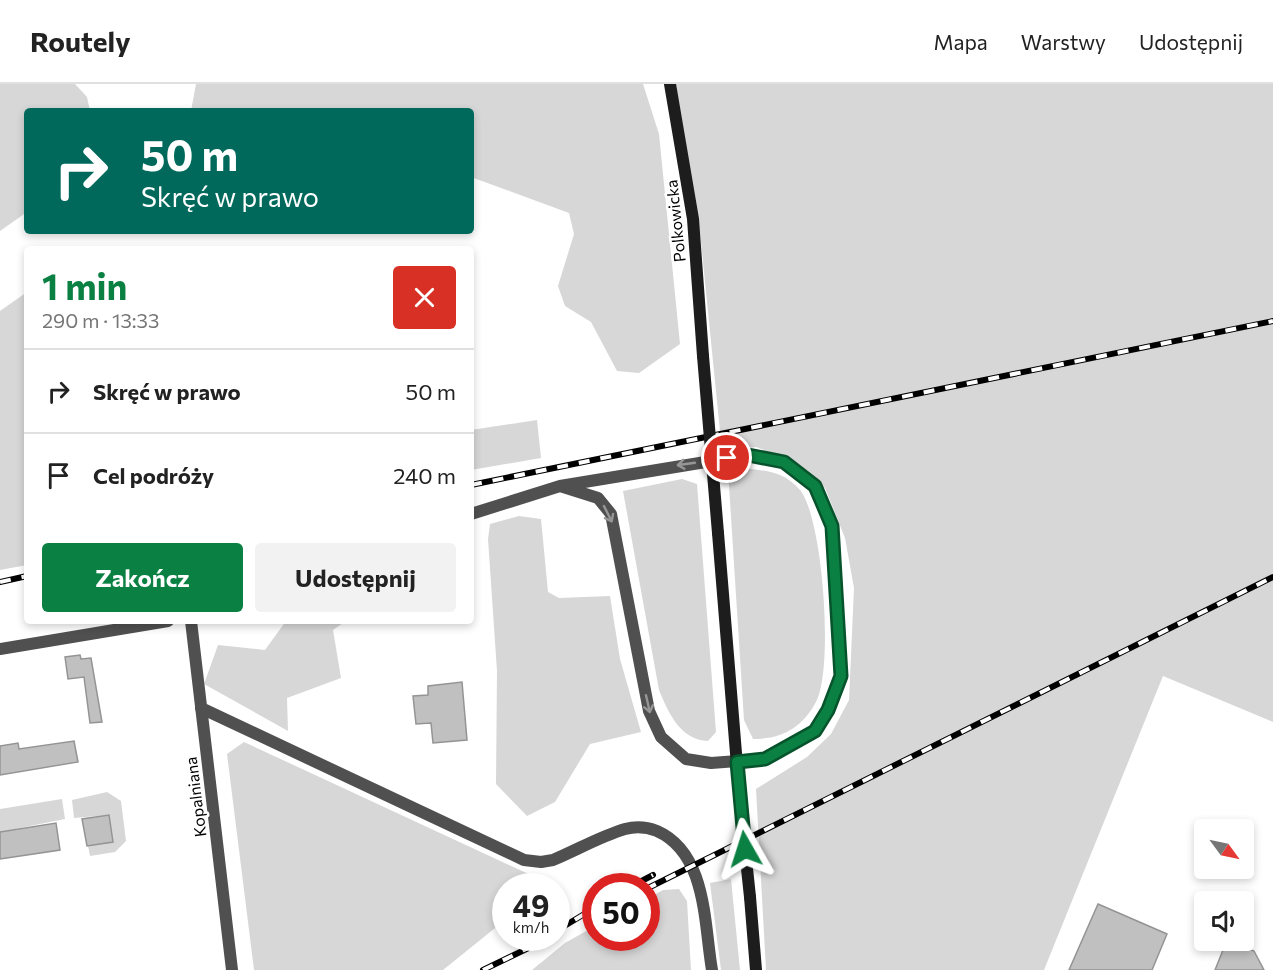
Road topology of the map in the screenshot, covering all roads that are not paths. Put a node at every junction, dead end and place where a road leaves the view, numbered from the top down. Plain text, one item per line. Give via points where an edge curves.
1 (670, 84) edge
2 (560, 486) junction
3 (474, 513) edge
4 (150, 624) edge
5 (191, 624) edge
6 (0, 649) edge
7 (201, 708) junction
8 (737, 762) junction
9 (232, 970) edge
10 (712, 970) edge
11 (756, 970) edge

1 - 8 main road, Polkowicka, bridge via 693,219
2 - 3 street
2 -> 8 street via 598,498 611,514 649,711 661,737 686,759
8 -> 2 street via 765,759 815,731 841,676 832,526 815,486 784,462 748,455
4 - 6 street
5 - 7 street, Kopalniana
7 - 9 street, Kopalniana
7 - 10 street via 524,860 553,860 627,828 647,827 666,835 680,848 697,878
8 - 11 main road, Polkowicka, bridge

